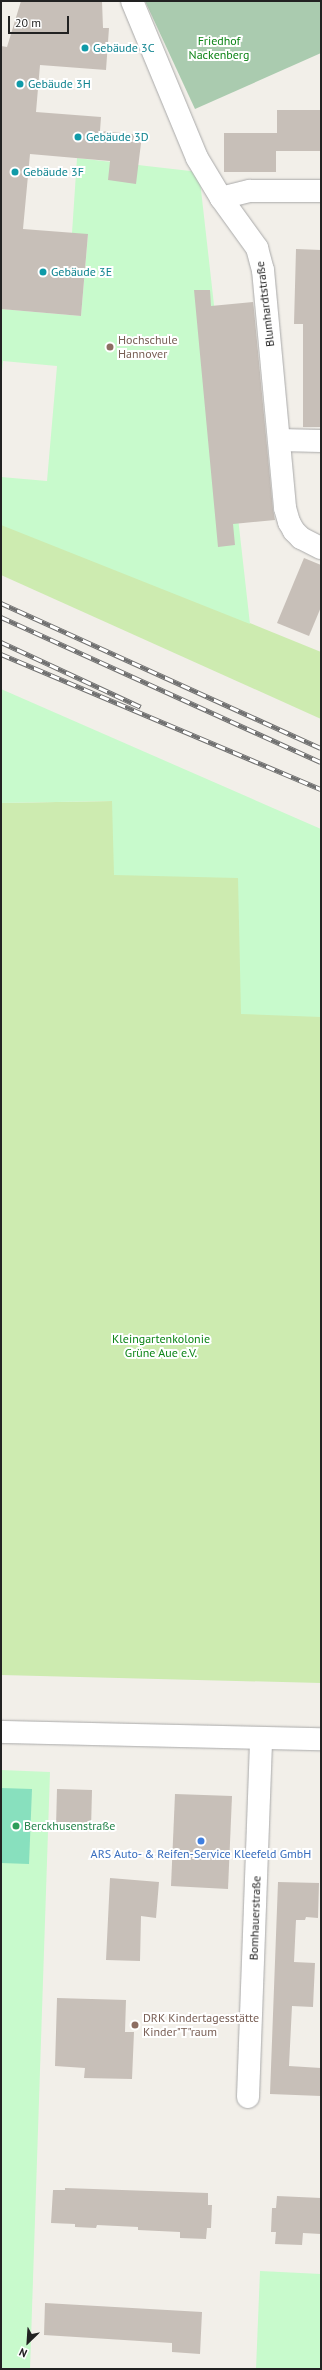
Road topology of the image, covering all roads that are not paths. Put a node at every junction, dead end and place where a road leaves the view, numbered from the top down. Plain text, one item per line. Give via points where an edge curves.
1 (132, 1) edge
2 (321, 191) edge
3 (221, 198) junction
4 (279, 440) junction
5 (321, 441) edge
6 (321, 548) edge
7 (1, 1732) edge
8 (261, 1738) junction
9 (321, 1739) edge
10 (248, 2097) dead end

1 - 3 street, Blumhardtstraße via 197,158
2 - 3 street via 250,191
3 - 4 street, Blumhardtstraße via 257,248 263,270
4 - 5 street
4 - 6 street, Blumhardtstraße via 285,508 289,522 302,538
7 - 8 street
8 - 9 street
8 - 10 street, Bomhauerstraße

